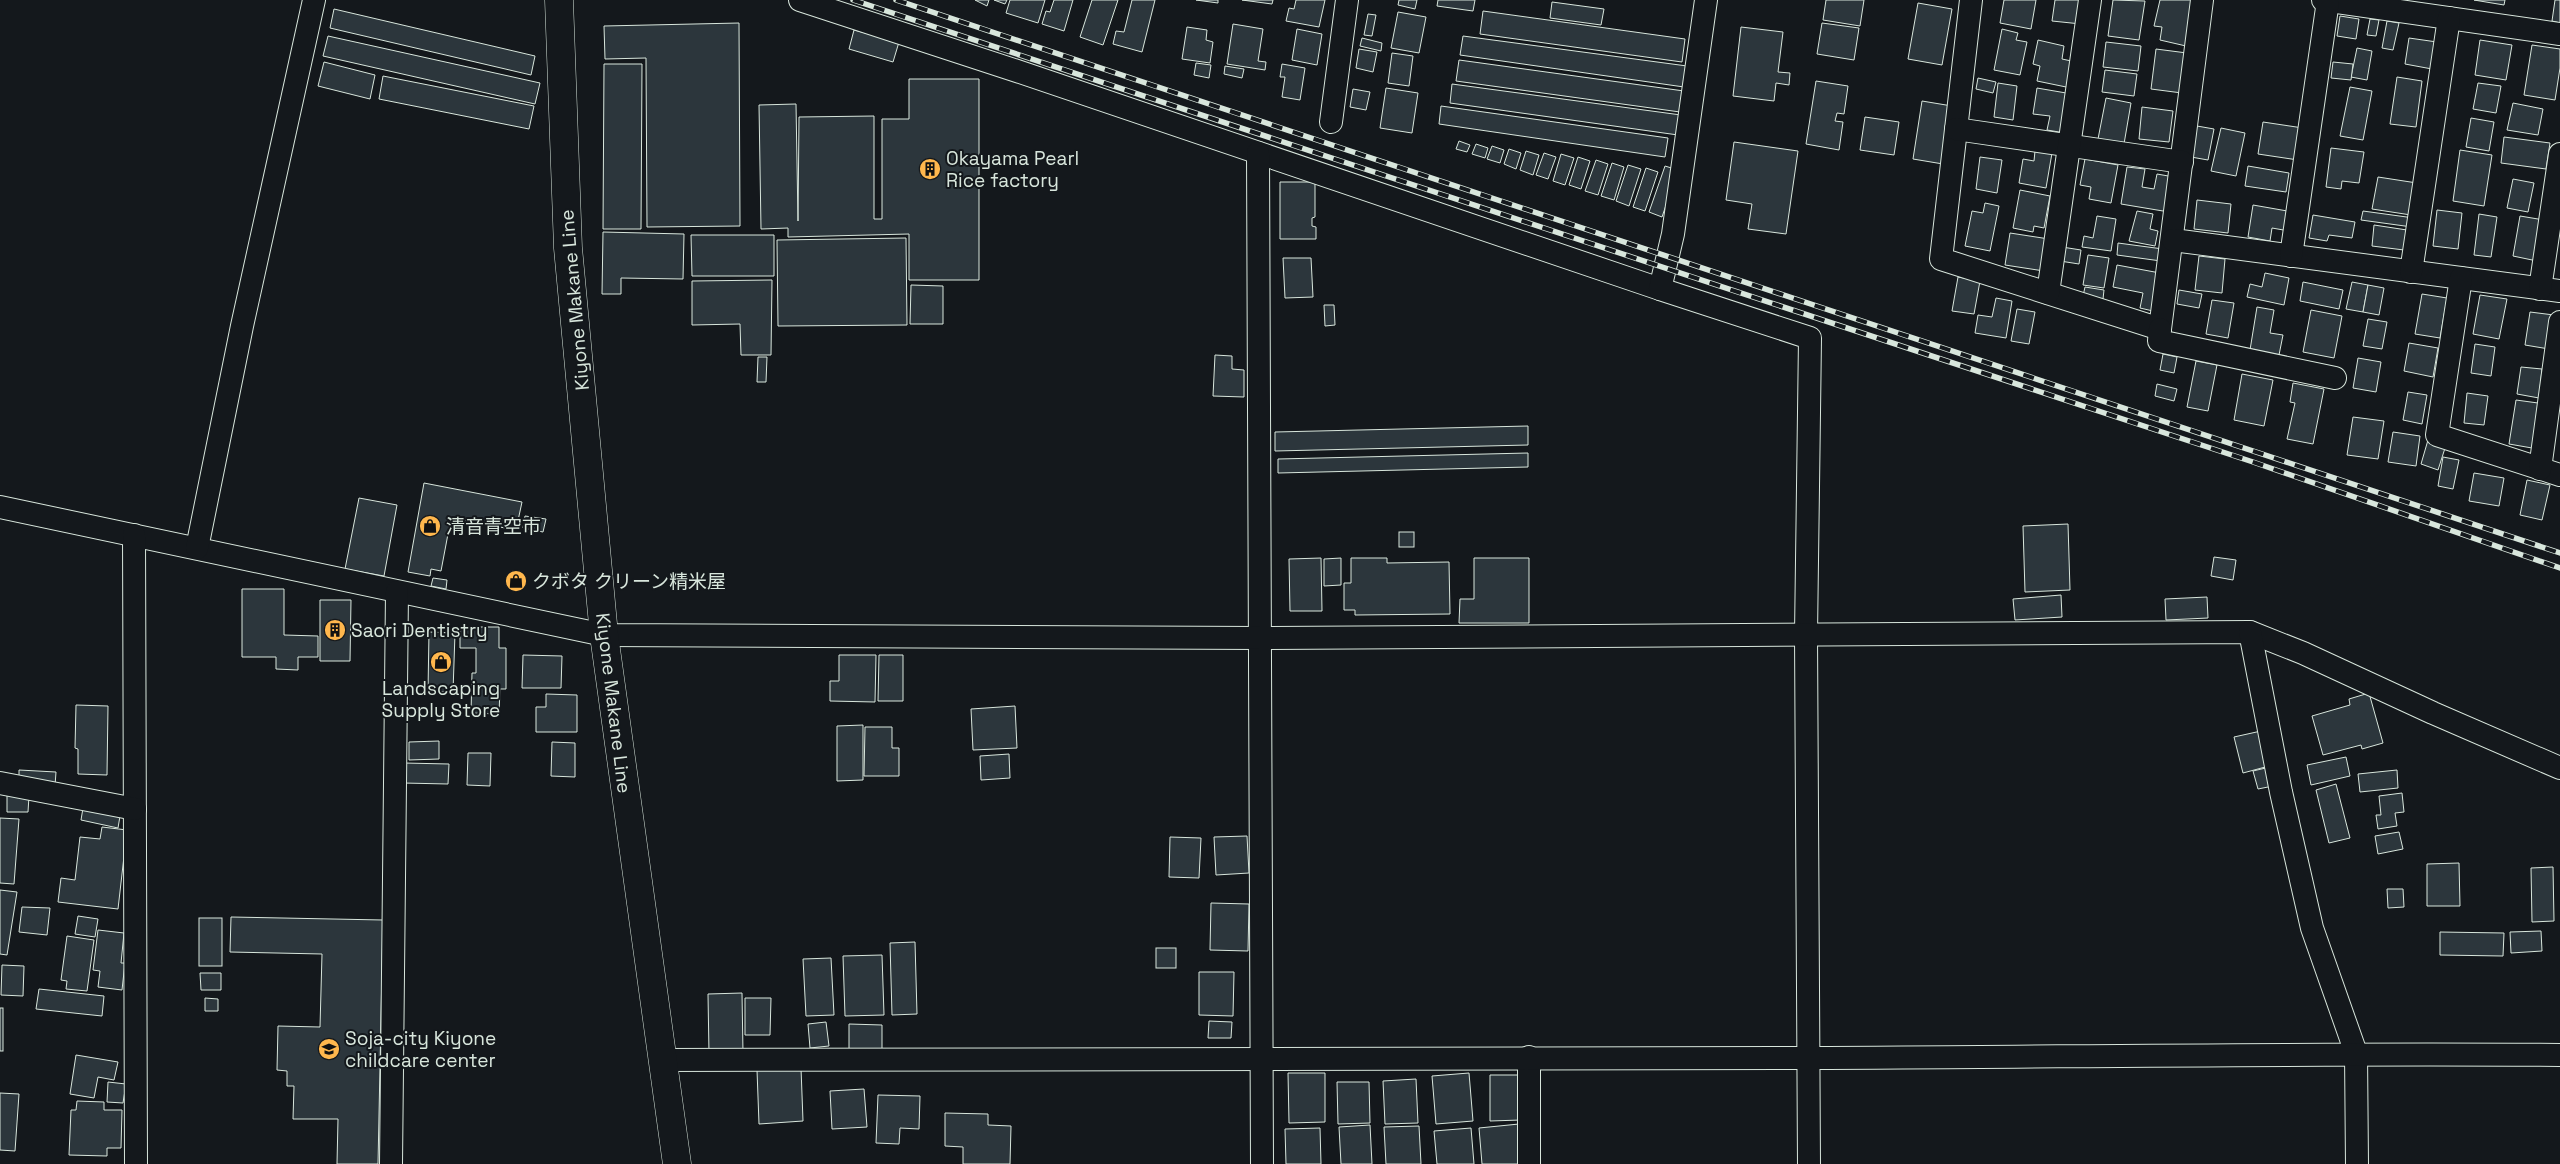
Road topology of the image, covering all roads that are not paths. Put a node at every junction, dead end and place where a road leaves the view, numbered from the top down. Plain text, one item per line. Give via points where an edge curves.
1 (314, 0) edge
2 (558, 0) edge
3 (800, 0) edge
4 (1347, 0) edge
5 (1706, 0) edge
6 (1972, 0) edge
7 (2090, 0) edge
8 (2202, 0) edge
9 (2326, 0) edge
10 (2449, 18) junction
11 (2560, 34) edge
12 (1331, 122) dead end
13 (1956, 129) junction
14 (2069, 146) junction
15 (1258, 153) junction
16 (2560, 154) edge
17 (2182, 162) junction
18 (2173, 240) junction
19 (2291, 256) junction
20 (2411, 272) junction
21 (2461, 278) junction
22 (1660, 289) junction
23 (2550, 290) edge
24 (2048, 293) junction
25 (2560, 322) edge
26 (2160, 329) junction
27 (2335, 378) dead end
28 (2550, 472) edge
29 (0, 506) edge
30 (134, 535) junction
31 (197, 548) junction
32 (397, 592) junction
33 (2250, 632) junction
34 (1806, 634) junction
35 (604, 635) junction
36 (1260, 638) junction
37 (2560, 768) edge
38 (0, 784) edge
39 (135, 809) junction
40 (2356, 1053) junction
41 (2560, 1055) edge
42 (1529, 1057) junction
43 (1808, 1058) junction
44 (663, 1060) junction
45 (1262, 1060) junction
46 (136, 1164) edge
47 (391, 1164) edge
48 (677, 1164) edge
49 (1262, 1164) edge
50 (1529, 1164) edge
51 (1809, 1164) edge
52 (2357, 1164) edge

1 - 31 street
2 - 35 main road, Kiyone Makane Line via 568,248
3 - 15 street
4 - 12 street
5 - 22 street via 1674,234
6 - 13 street
7 - 14 street
8 - 17 street
9 - 10 street
9 - 19 street
10 - 11 street
10 - 20 street
13 - 14 street
13 - 24 street via 1941,259
14 - 17 street
14 - 24 street
15 - 22 street
15 - 36 street
16 - 23 street
17 - 18 street
18 - 19 street
18 - 26 street
19 - 20 street
20 - 21 street
21 - 23 street
21 - 28 street via 2436,435
22 - 34 street via 1810,338
24 - 26 street
25 - 28 street
26 - 27 street via 2159,341
29 - 30 street
30 - 31 street
30 - 39 street
31 - 32 street
32 - 35 street
32 - 47 street
33 - 34 street
33 - 37 street
33 - 40 street via 2312,928
34 - 36 street
34 - 43 street
35 - 36 street
35 - 44 main road, Kiyone Makane Line
36 - 45 street
38 - 39 street
39 - 46 street
40 - 41 street
40 - 43 street
40 - 52 street
42 - 43 street
42 - 45 street
42 - 50 street
43 - 51 street
44 - 45 street
44 - 48 main road, Kiyone Makane Line
45 - 49 street

